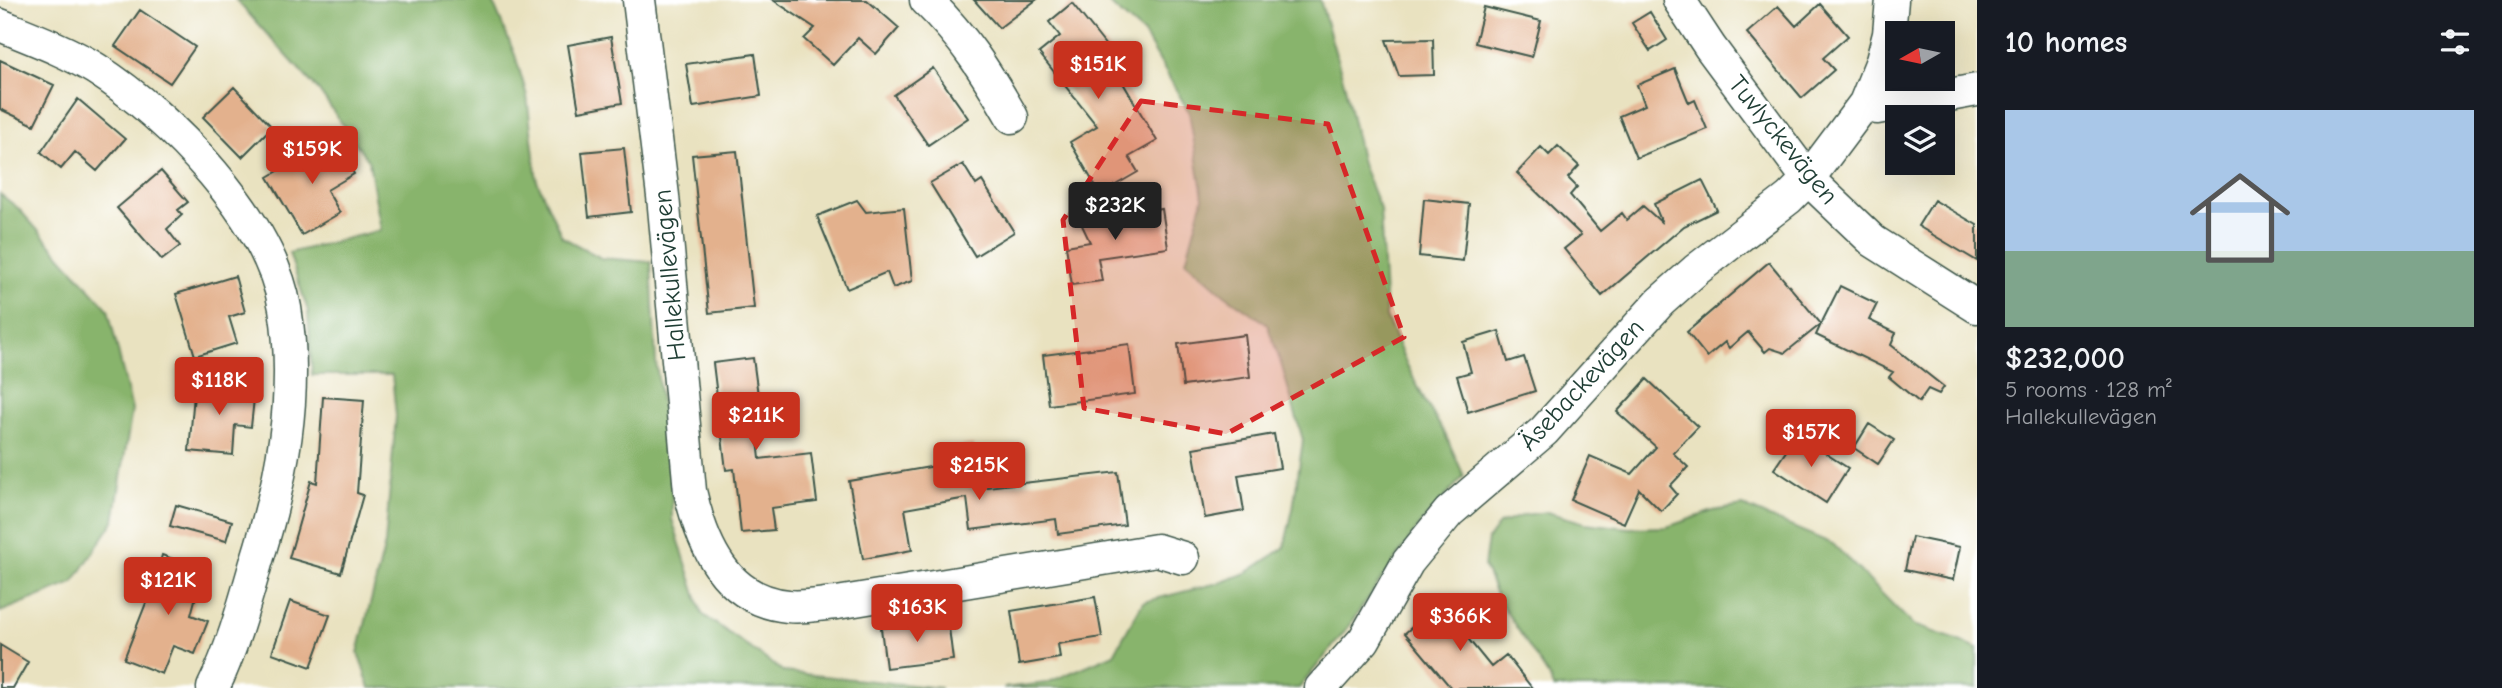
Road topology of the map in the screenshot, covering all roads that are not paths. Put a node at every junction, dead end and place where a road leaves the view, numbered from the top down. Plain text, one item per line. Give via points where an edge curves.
1 (639, 0) edge
2 (926, 0) edge
3 (1679, 0) edge
4 (1892, 0) edge
5 (0, 25) edge
6 (1977, 89) edge
7 (1865, 103) junction
8 (1012, 117) dead end
9 (1808, 179) junction
10 (1977, 307) edge
11 (1183, 558) dead end
12 (213, 688) edge
13 (1321, 688) edge

1 - 11 street, Hallekullevägen via 663,196 690,491 698,526 717,566 739,587 788,606 837,603 1157,550
2 - 8 street via 977,58
3 - 9 street, Tuvlyckevägen
4 - 7 street, Äsebackevägen via 1882,61
5 - 12 street via 95,69 156,114 206,164 242,211 270,262 285,306 291,369 289,408 272,514
6 - 7 street via 1877,108
7 - 9 street, Äsebackevägen
9 - 10 street, Tuvlyckevägen via 1873,241
9 - 13 street, Äsebackevägen via 1660,302 1544,431 1450,512 1408,562 1364,640

